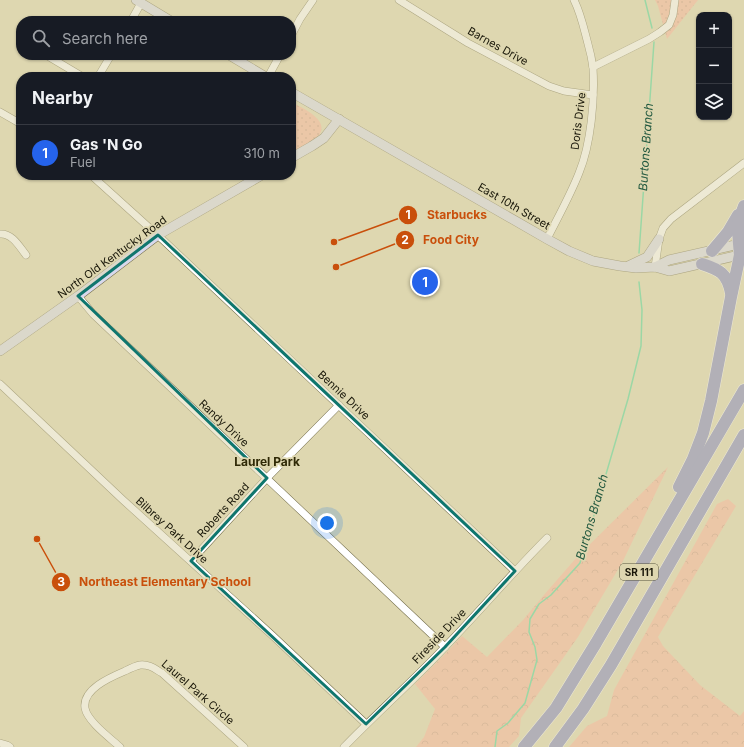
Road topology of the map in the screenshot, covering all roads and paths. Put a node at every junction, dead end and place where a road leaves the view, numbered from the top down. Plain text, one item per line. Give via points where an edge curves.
1 (313, 0) edge
2 (399, 0) edge
3 (574, 0) edge
4 (675, 0) edge
5 (138, 2) edge
6 (133, 16) edge
7 (162, 16) edge
8 (296, 27) edge
9 (54, 60) edge
10 (108, 60) edge
11 (238, 60) edge
12 (277, 60) edge
13 (593, 67) junction
14 (75, 72) edge
15 (101, 72) edge
16 (258, 72) edge
17 (270, 72) edge
18 (296, 95) edge
19 (593, 95) junction
20 (0, 112) edge
21 (339, 120) junction
22 (16, 121) edge
23 (296, 155) edge
24 (744, 163) edge
25 (96, 180) edge
26 (253, 180) edge
27 (744, 206) edge
28 (0, 234) edge
29 (158, 236) junction
30 (547, 239) junction
31 (658, 239) junction
32 (742, 249) edge
33 (712, 251) junction
34 (26, 255) dead end
35 (702, 264) junction
36 (620, 266) junction
37 (655, 267) junction
38 (78, 296) junction
39 (731, 296) junction
40 (0, 351) edge
41 (0, 384) edge
42 (744, 390) edge
43 (339, 405) junction
44 (744, 435) edge
45 (744, 441) edge
46 (267, 478) junction
47 (707, 499) junction
48 (547, 538) dead end
49 (650, 552) junction
50 (190, 561) junction
51 (515, 571) junction
52 (445, 647) junction
53 (366, 724) junction
54 (0, 743) edge
55 (10, 747) edge
56 (120, 747) edge
57 (244, 747) edge
58 (344, 747) edge
59 (524, 747) edge
60 (555, 747) edge

1 - 8 street
2 - 19 street, Barnes Drive via 468,43 549,86
3 - 13 street, Doris Drive via 584,27
4 - 13 street via 669,25 649,39
5 - 6 street
5 - 7 main road
9 - 14 street
10 - 15 street
11 - 16 main road
12 - 17 street
13 - 19 street, Doris Drive
18 - 21 main road, East 10th Street
19 - 30 street, Doris Drive via 588,138 580,173
20 - 22 street
21 - 23 main road via 324,138
21 - 30 main road, East 10th Street
24 - 31 street via 671,219
25 - 29 street, Bennie Drive
26 - 29 main road, North Old Kentucky Road
27 - 32 highway via 738,226
27 - 33 highway via 728,232
28 - 34 street via 12,237
29 - 38 main road, North Old Kentucky Road
29 - 43 street, Bennie Drive
30 - 36 main road, East 10th Street via 593,261
31 - 36 main road via 647,257 630,266
31 - 37 street
32 - 33 main road
32 - 35 main road, East 10th Street
32 - 39 highway
33 - 37 main road via 669,260
35 - 37 main road, East 10th Street via 669,271
35 - 39 highway via 722,273 729,283
36 - 37 main road, East 10th Street
38 - 40 main road, North Old Kentucky Road
38 - 46 street, Randy Drive via 93,314
39 - 49 highway via 712,401 703,433
41 - 50 street, Bilbrey Park Drive
42 - 49 highway, SR 111
43 - 46 street, Roberts Road
43 - 51 street, Bennie Drive
44 - 47 highway, SR 111
45 - 47 highway
46 - 50 street, Roberts Road
46 - 52 street, Randy Drive
47 - 60 highway, SR 111 via 611,665
48 - 51 street, Fireside Drive
49 - 59 highway, SR 111 via 556,708
50 - 53 street, Bilbrey Park Drive
51 - 52 street, Fireside Drive
52 - 53 street, Fireside Drive
53 - 58 street, Fireside Drive
54 - 55 street
56 - 57 street, Laurel Park Circle via 93,723 85,709 85,701 94,687 111,676 139,665 151,666 162,673

